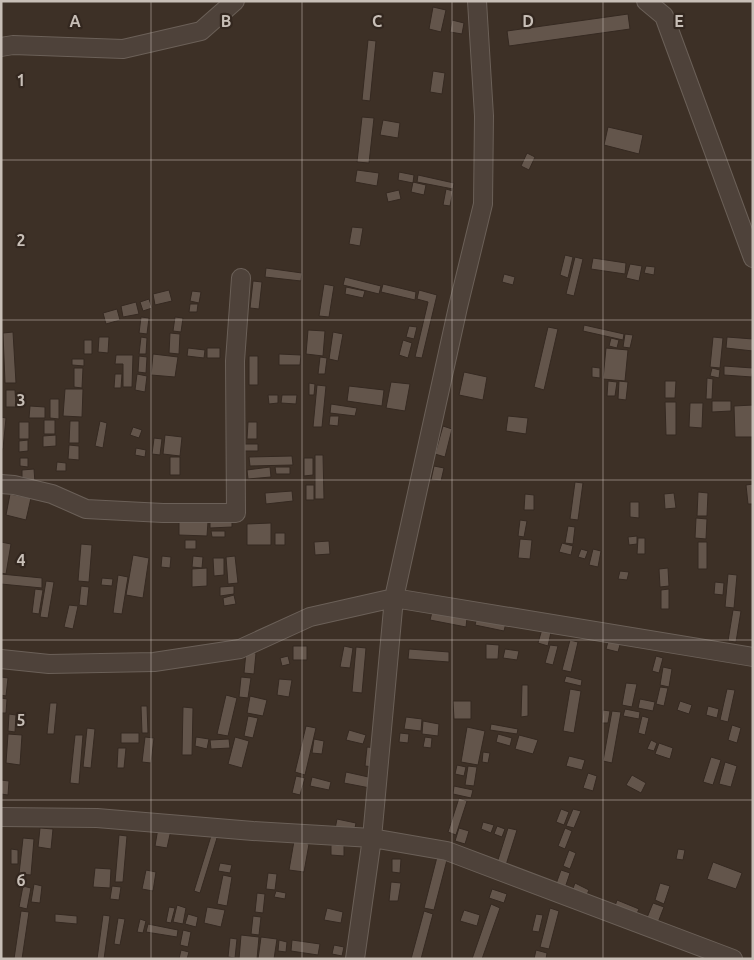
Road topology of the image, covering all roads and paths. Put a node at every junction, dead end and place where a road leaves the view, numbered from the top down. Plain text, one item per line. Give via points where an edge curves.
1 (235, 1) edge
2 (478, 1) edge
3 (646, 1) edge
4 (1, 47) edge
5 (753, 258) edge
6 (240, 278) dead end
7 (1, 484) edge
8 (394, 598) junction
9 (753, 657) edge
10 (1, 659) edge
11 (1, 817) edge
12 (372, 838) junction
13 (355, 959) edge
14 (733, 959) edge

1 - 4 street via 200,31 123,49
2 - 8 street via 484,116 483,204
3 - 5 street via 664,16
6 - 7 street via 234,361 236,513 163,514 86,509 52,494
8 - 9 street
8 - 10 street via 310,617 240,649 154,662 49,664
8 - 12 street
11 - 12 street via 98,818
12 - 13 street
12 - 14 street via 446,851

